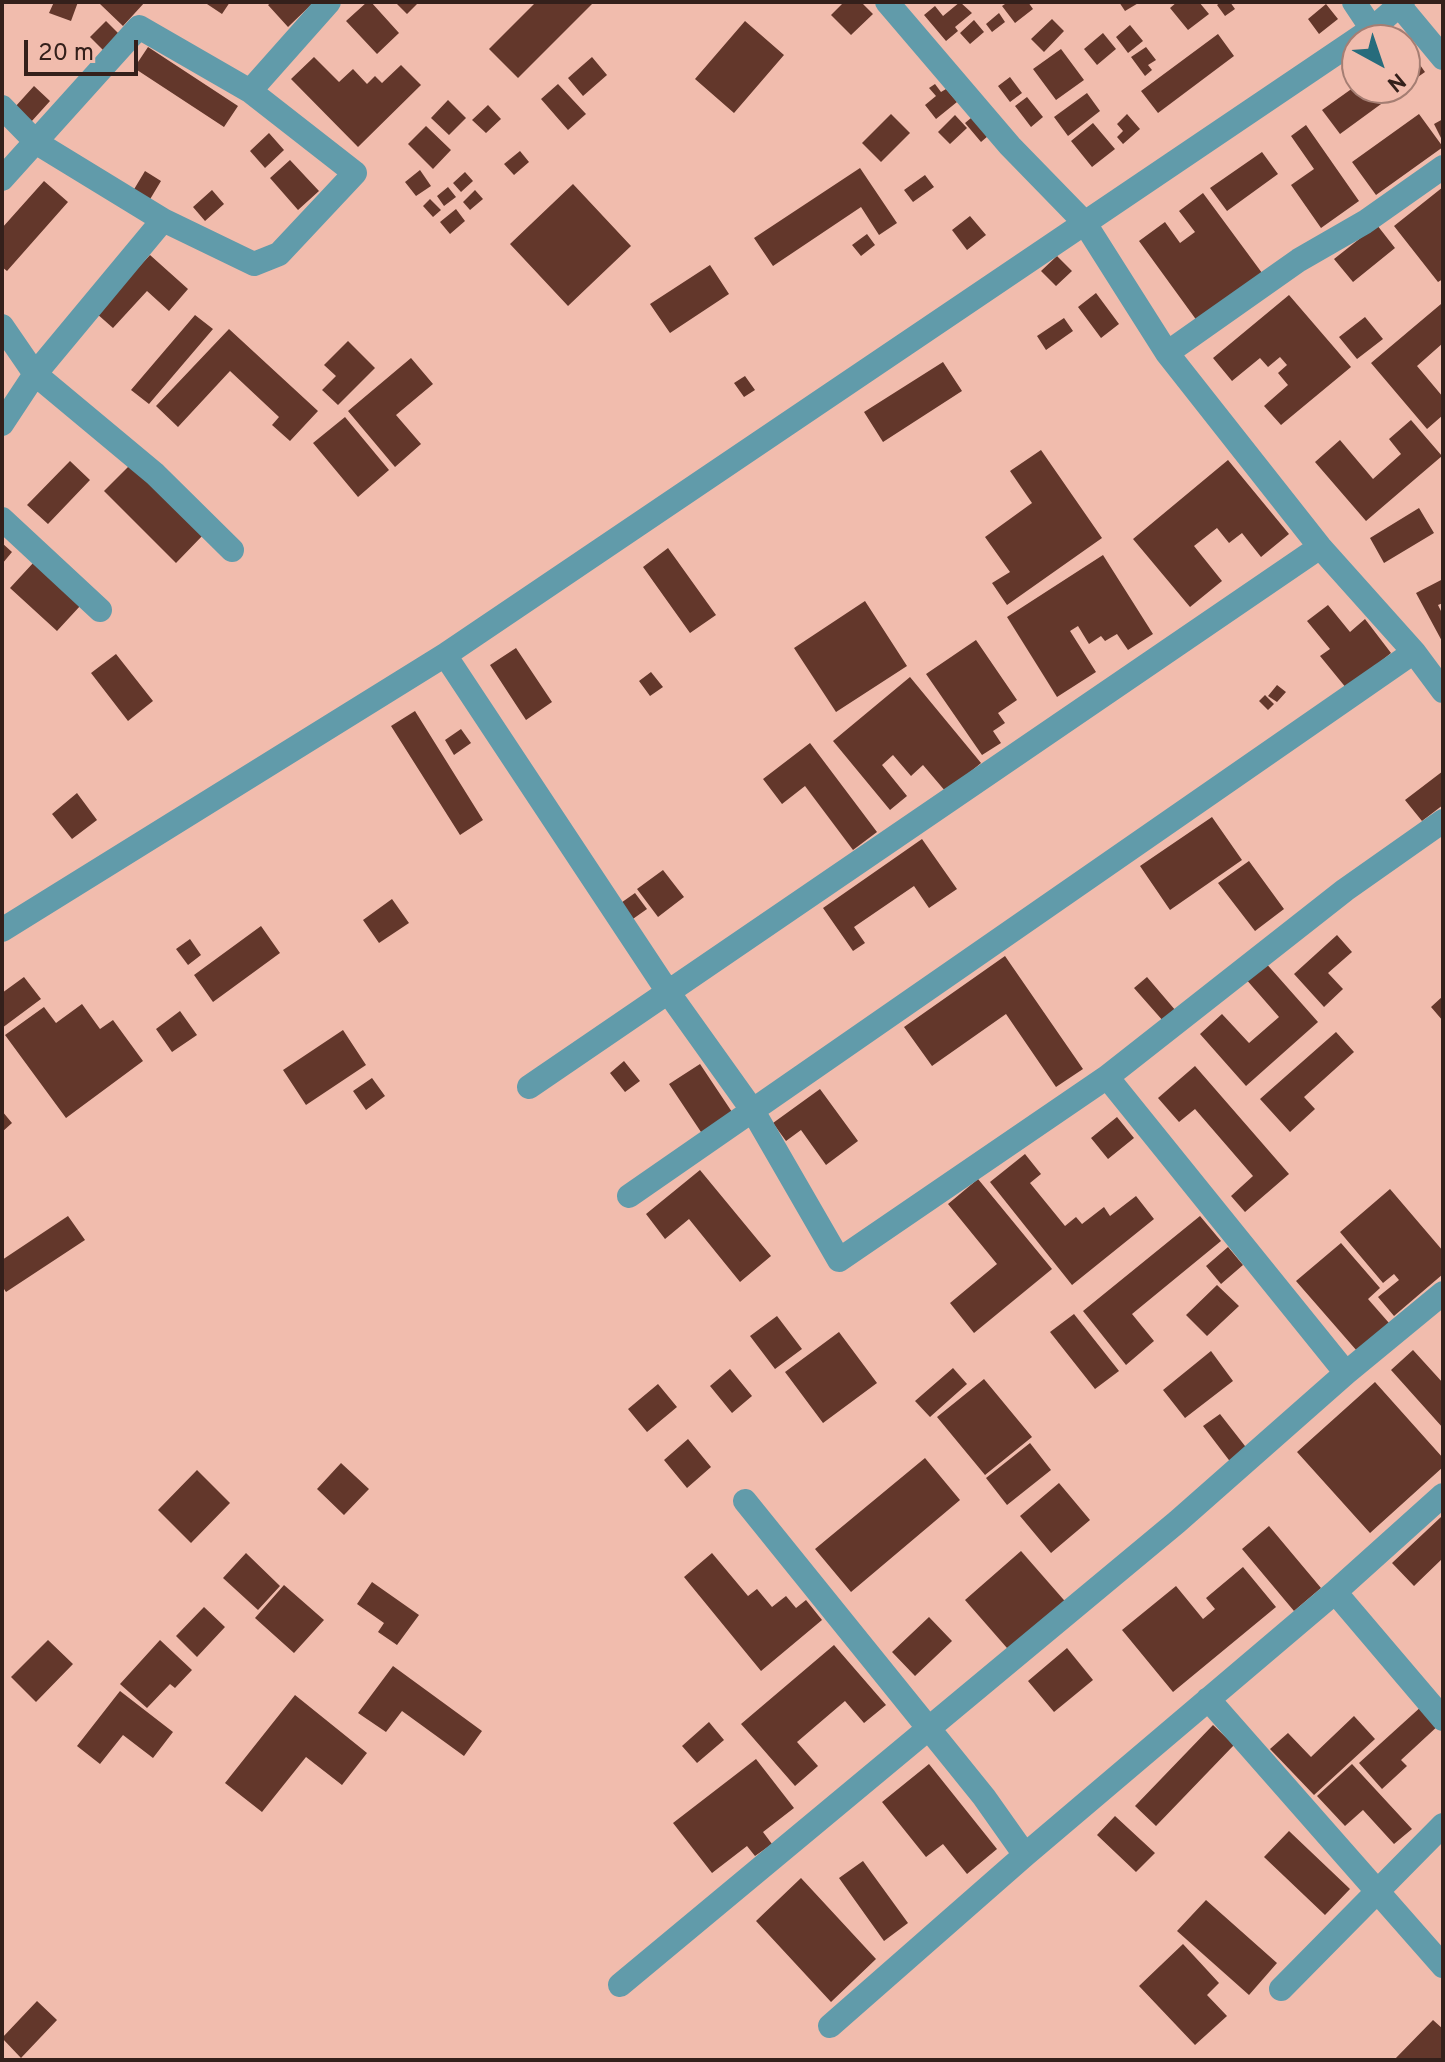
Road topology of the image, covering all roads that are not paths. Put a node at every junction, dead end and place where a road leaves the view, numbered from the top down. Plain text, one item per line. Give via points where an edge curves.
1 (329, 2) edge
2 (887, 2) edge
3 (1354, 2) edge
4 (1401, 3) edge
5 (1369, 24) edge
6 (1378, 24) edge
7 (1341, 50) edge
8 (1443, 58) edge
9 (250, 91) junction
10 (2, 107) edge
11 (37, 143) junction
12 (1443, 167) edge
13 (2, 179) edge
14 (163, 220) junction
15 (1084, 222) junction
16 (2, 326) edge
17 (1167, 353) junction
18 (35, 374) junction
19 (2, 424) edge
20 (2, 519) edge
21 (1320, 547) junction
22 (232, 550) dead end
23 (100, 610) dead end
24 (1414, 652) junction
25 (445, 655) junction
26 (1443, 691) edge
27 (1443, 821) edge
28 (2, 930) edge
29 (668, 992) junction
30 (1107, 1077) junction
31 (529, 1087) dead end
32 (753, 1111) junction
33 (629, 1196) dead end
34 (1443, 1293) edge
35 (1346, 1373) junction
36 (1443, 1495) edge
37 (745, 1501) dead end
38 (1335, 1592) junction
39 (1208, 1699) junction
40 (1443, 1719) edge
41 (928, 1730) junction
42 (1443, 1825) edge
43 (1025, 1855) junction
44 (1376, 1891) junction
45 (1443, 1966) edge
46 (620, 1985) dead end
47 (1281, 1989) dead end
48 (830, 2026) dead end

1 - 9 street
2 - 15 street via 1010,146
3 - 5 street
4 - 6 street
4 - 8 street
7 - 15 street
9 - 11 street via 139,27
9 - 14 street via 355,173 279,254 254,264
10 - 11 street
11 - 13 street
11 - 14 street
12 - 17 street
14 - 18 street
15 - 17 street
15 - 25 street
16 - 18 street
17 - 21 street
18 - 19 street
18 - 22 street via 155,474
20 - 23 street
21 - 24 street
21 - 29 street
24 - 26 street
24 - 32 street
25 - 28 street
25 - 29 street
27 - 30 street via 1345,890
29 - 31 street
29 - 32 street
30 - 32 street via 839,1260
30 - 35 street
32 - 33 street
34 - 35 street
35 - 41 street
36 - 38 street
37 - 41 street
38 - 39 street
38 - 40 street
39 - 43 street
39 - 44 street
41 - 43 street
41 - 46 street
42 - 44 street
43 - 48 street
44 - 45 street
44 - 47 street

